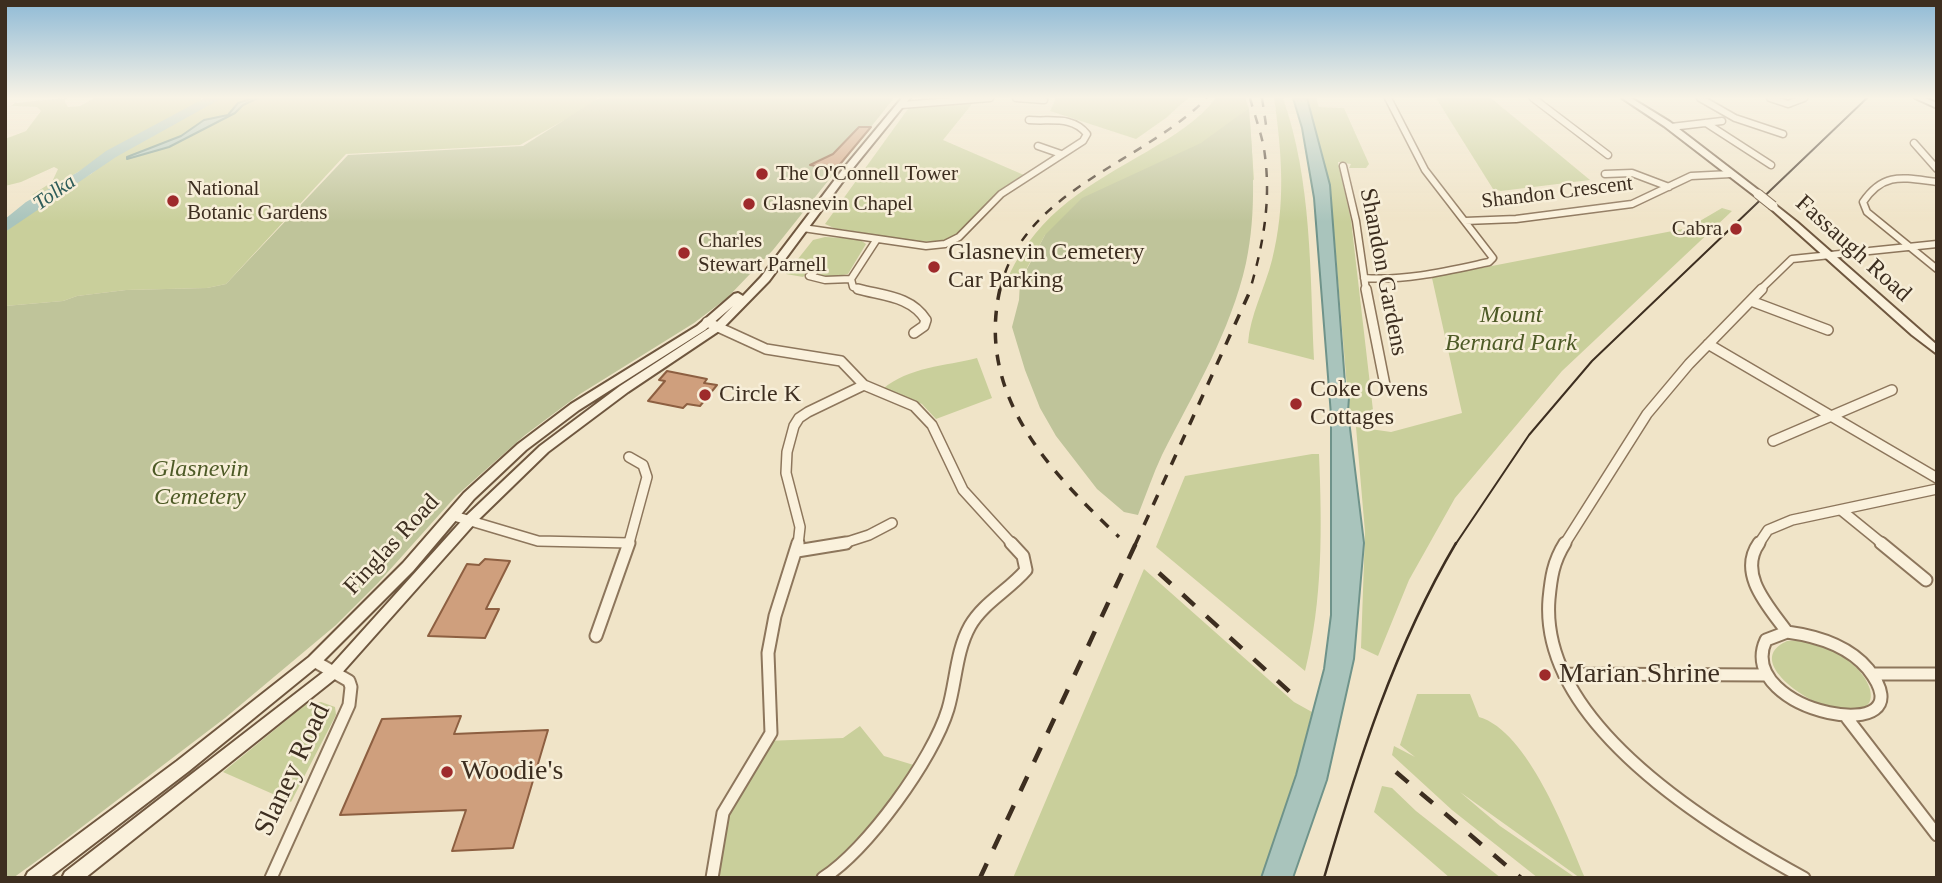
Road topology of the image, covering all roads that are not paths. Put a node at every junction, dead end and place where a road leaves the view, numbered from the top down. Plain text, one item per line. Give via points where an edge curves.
1 (874, 139) edge
2 (1084, 139) edge
3 (1409, 139) edge
4 (1587, 139) edge
5 (1687, 139) edge
6 (1731, 139) edge
7 (1914, 143) dead end
8 (1038, 146) dead end
9 (1061, 154) junction
10 (1608, 155) dead end
11 (1770, 165) dead end
12 (1343, 166) dead end
13 (1937, 169) edge
14 (1605, 174) dead end
15 (1731, 174) junction
16 (1937, 182) edge
17 (1669, 187) junction
18 (1758, 194) joint
19 (1465, 221) junction
20 (803, 228) junction
21 (877, 239) junction
22 (1937, 244) edge
23 (1909, 247) junction
24 (1830, 253) junction
25 (1937, 268) edge
26 (814, 272) dead end
27 (1364, 278) junction
28 (851, 279) junction
29 (1751, 301) junction
30 (713, 324) junction
31 (1828, 330) dead end
32 (914, 333) dead end
33 (1709, 344) junction
34 (1937, 351) edge
35 (864, 385) junction
36 (1385, 385) dead end
37 (1892, 390) dead end
38 (1831, 416) junction
39 (1773, 441) dead end
40 (629, 457) dead end
41 (1937, 478) edge
42 (1937, 489) edge
43 (1841, 510) junction
44 (454, 516) junction
45 (471, 519) junction
46 (892, 523) dead end
47 (629, 543) junction
48 (797, 551) junction
49 (1926, 580) dead end
50 (1787, 632) junction
51 (596, 636) dead end
52 (314, 661) junction
53 (335, 671) junction
54 (1564, 674) junction
55 (1873, 674) junction
56 (1937, 674) edge
57 (1766, 675) junction
58 (1847, 718) junction
59 (1937, 835) edge
60 (34, 878) edge
61 (71, 878) edge
62 (271, 878) edge
63 (712, 878) edge
64 (823, 878) edge
65 (1804, 878) edge

1 - 20 main road, Finglas Road
2 - 9 street
3 - 19 street via 1425,170
4 - 10 street
5 - 15 main road
6 - 11 street
7 - 13 street
8 - 9 street
9 - 21 street via 999,193 952,241 926,246
12 - 27 street, Shandon Gardens
14 - 17 street via 1632,173
15 - 17 street, Shandon Crescent via 1695,175
15 - 18 street
16 - 23 street via 1887,178 1875,184 1863,202 1867,212
17 - 19 street, Shandon Crescent via 1632,204
18 - 24 main road, Fassaugh Road, bridge
19 - 27 street via 1493,261 1428,276
20 - 21 street
20 - 30 main road, Finglas Road
21 - 28 street
22 - 23 street
23 - 24 street
23 - 25 street
24 - 29 street via 1794,257
24 - 34 main road, Fassaugh Road
26 - 28 street via 809,276
27 - 36 street, Shandon Gardens
28 - 32 street via 853,287 922,311 924,326
29 - 31 street
29 - 33 street
30 - 35 street via 766,349 834,358
30 - 44 main road, Finglas Road via 575,407 492,473
30 - 45 main road, Finglas Road via 570,427
33 - 38 street
33 - 54 street via 1657,401 1630,439 1551,572 1547,625
35 - 48 street via 808,412 794,426 786,473 800,527
35 - 64 street via 914,406 925,416 963,490 1023,556 1026,570 969,627 944,721 917,766 856,851 835,873
37 - 38 street
38 - 39 street
38 - 41 street
40 - 47 street via 643,465 647,477
42 - 43 street
43 - 49 street
43 - 50 street via 1781,523 1768,530 1752,553 1755,583
44 - 45 street
44 - 52 main road, Finglas Road
45 - 47 street via 538,541
45 - 53 main road, Finglas Road
46 - 48 street via 844,545
47 - 51 street
48 - 63 street via 768,653 771,733 723,813
50 - 55 street via 1806,634 1842,649
50 - 57 street via 1766,640 1761,648
52 - 53 street, Slaney Road
52 - 60 main road, Finglas Road
53 - 61 main road, Finglas Road
53 - 62 street, Slaney Road via 352,684 354,693
54 - 57 street
54 - 65 street via 1612,741 1654,783 1742,844
55 - 56 street
55 - 58 street via 1882,700 1876,711
57 - 58 street via 1810,707
58 - 59 street

